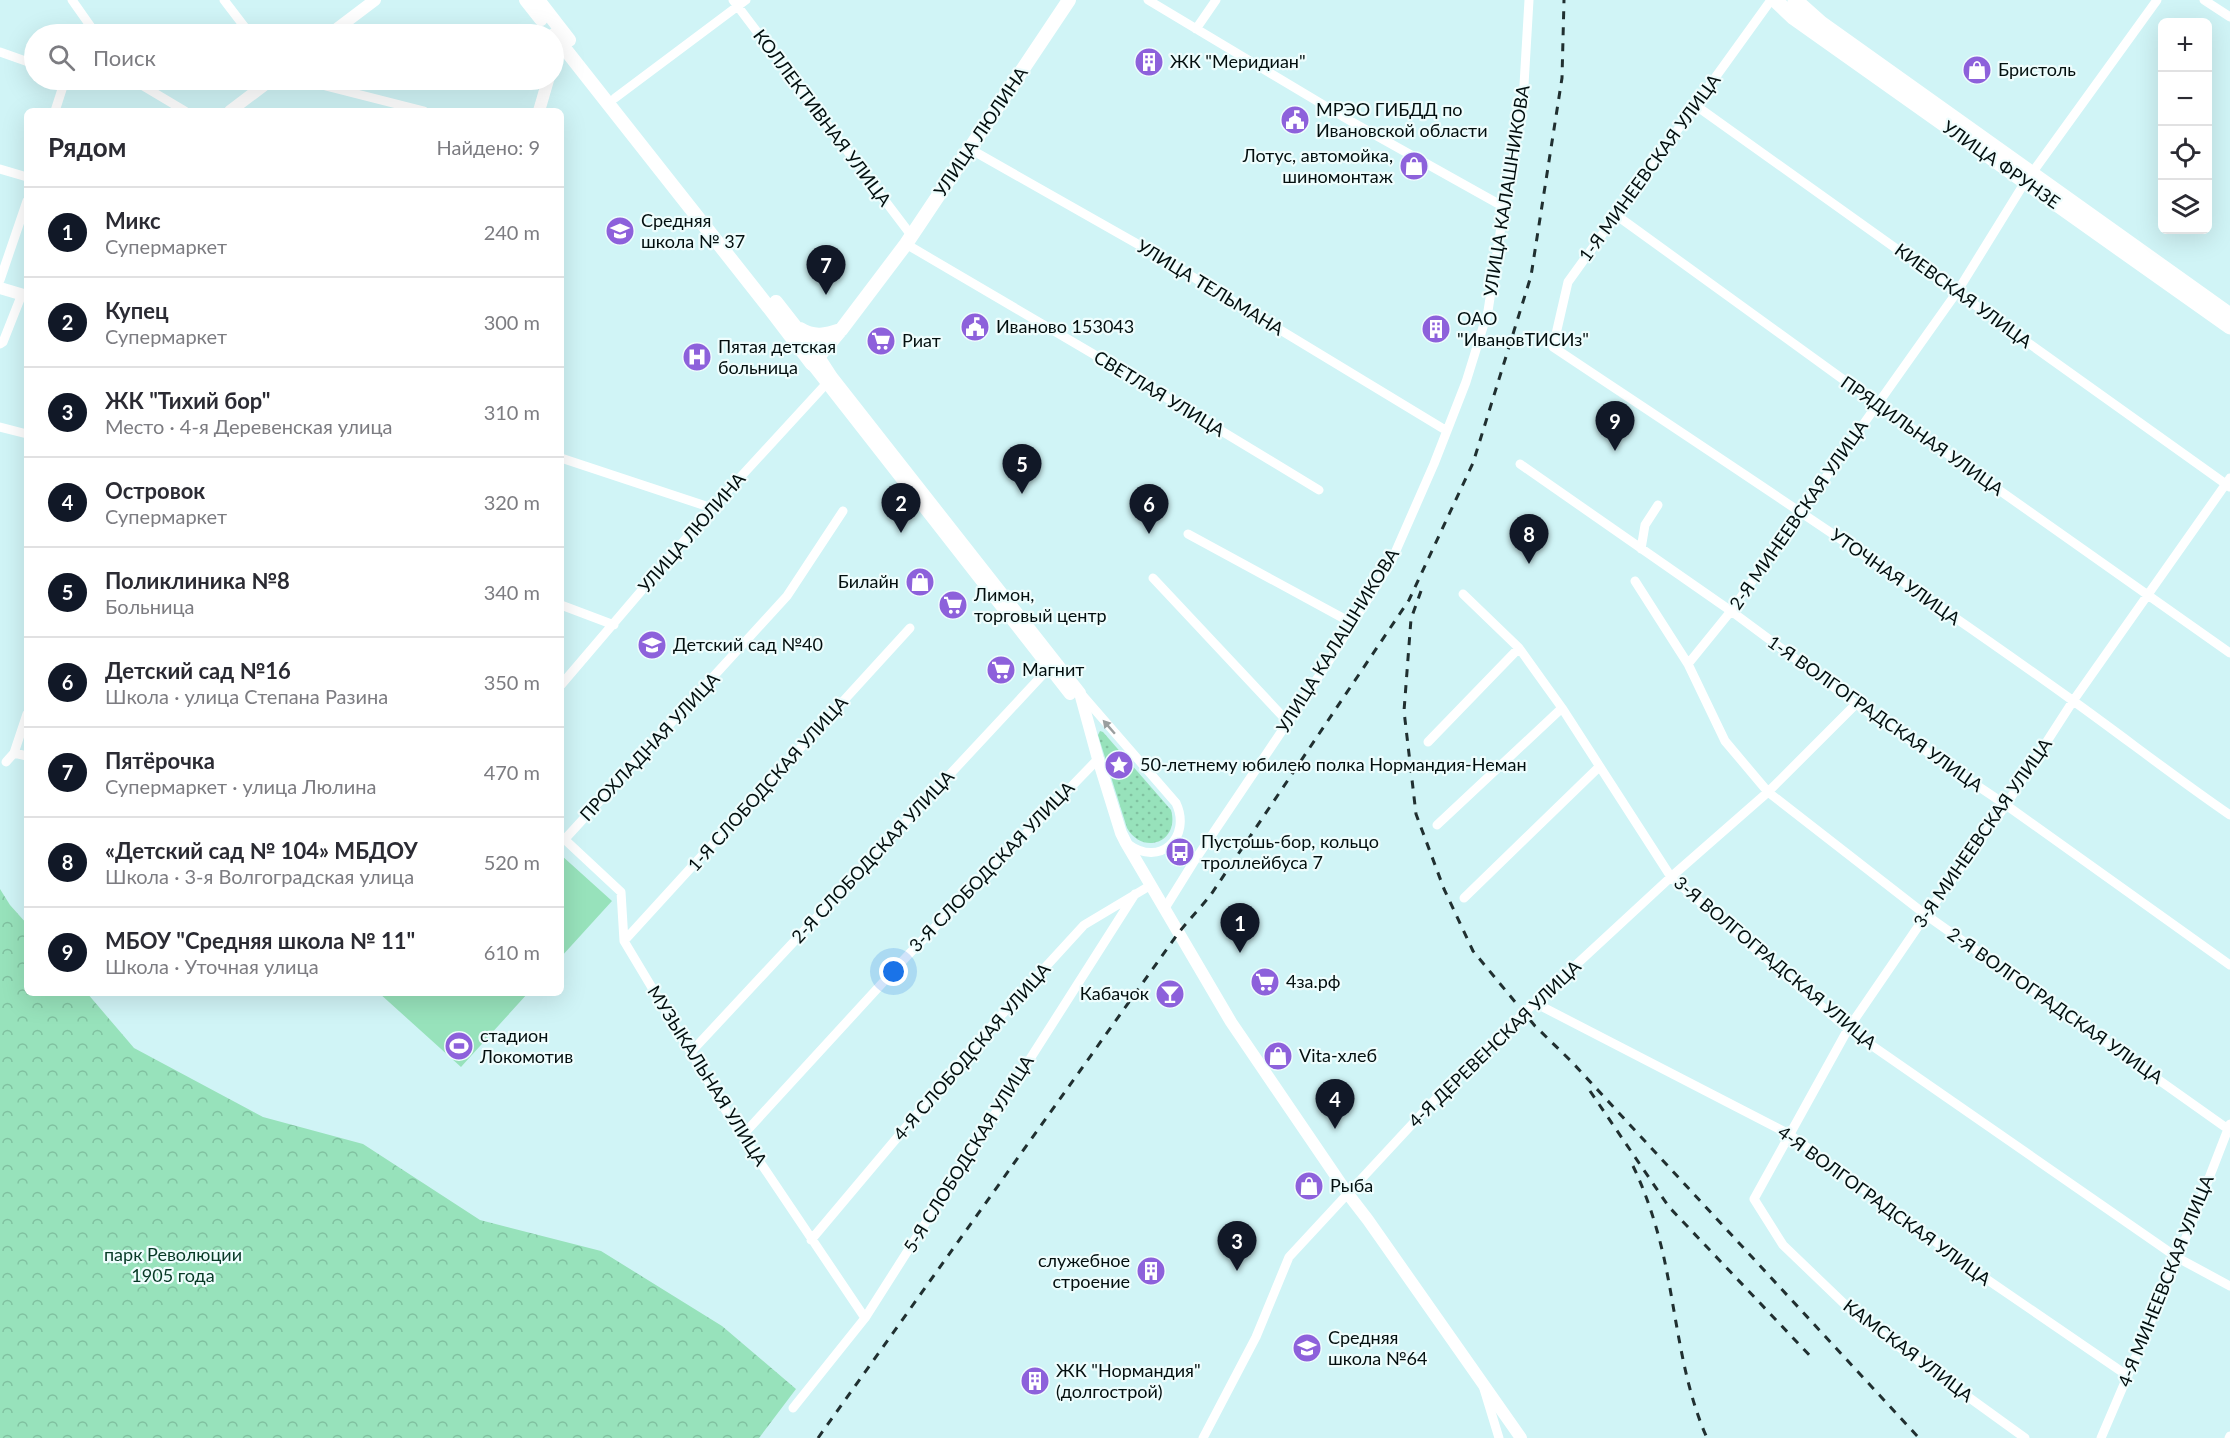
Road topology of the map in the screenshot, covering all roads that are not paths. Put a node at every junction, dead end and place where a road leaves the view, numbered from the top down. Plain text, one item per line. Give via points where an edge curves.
1 (72, 0) edge
2 (224, 0) edge
3 (526, 0) edge
4 (538, 0) edge
5 (1069, 0) edge
6 (1148, 0) edge
7 (1216, 0) edge
8 (1529, 0) edge
9 (1773, 0) edge
10 (1795, 0) edge
11 (2157, 0) edge
12 (2204, 0) edge
13 (370, 2) edge
14 (739, 2) edge
15 (2230, 17) edge
16 (89, 24) edge
17 (242, 24) edge
18 (342, 24) edge
19 (547, 24) edge
20 (551, 24) edge
21 (1196, 29) junction
22 (564, 43) edge
23 (564, 45) edge
24 (0, 52) edge
25 (24, 60) edge
26 (62, 90) edge
27 (150, 90) edge
28 (258, 90) edge
29 (341, 90) edge
30 (545, 90) edge
31 (615, 98) junction
32 (1695, 105) junction
33 (56, 108) edge
34 (180, 108) edge
35 (234, 108) edge
36 (412, 108) edge
37 (540, 108) edge
38 (970, 149) junction
39 (0, 169) edge
40 (24, 176) edge
41 (2028, 177) junction
42 (1504, 207) junction
43 (24, 210) edge
44 (1616, 215) junction
45 (908, 240) junction
46 (0, 280) edge
47 (0, 288) edge
48 (870, 292) junction
49 (1957, 292) junction
50 (24, 295) edge
51 (2230, 315) edge
52 (794, 324) junction
53 (2230, 327) edge
54 (841, 330) junction
55 (0, 344) edge
56 (1553, 347) joint
57 (818, 364) junction
58 (826, 384) junction
59 (1877, 404) junction
60 (0, 427) edge
61 (1447, 431) junction
62 (24, 433) edge
63 (564, 459) edge
64 (1520, 464) dead end
65 (2229, 483) edge
66 (1319, 490) dead end
67 (1658, 505) dead end
68 (712, 508) junction
69 (843, 511) dead end
70 (1801, 511) junction
71 (1188, 534) dead end
72 (1641, 549) junction
73 (1153, 578) dead end
74 (1635, 581) dead end
75 (1463, 594) dead end
76 (2147, 595) junction
77 (564, 606) edge
78 (1731, 611) junction
79 (1352, 623) junction
80 (614, 624) junction
81 (910, 628) dead end
82 (1519, 648) junction
83 (2230, 653) edge
84 (1688, 664) junction
85 (1052, 665) junction
86 (564, 682) edge
87 (1080, 693) junction
88 (2073, 701) junction
89 (1856, 704) junction
90 (1562, 708) junction
91 (1288, 722) junction
92 (24, 723) edge
93 (1089, 726) junction
94 (1428, 742) dead end
95 (14, 753) junction
96 (24, 755) edge
97 (1098, 759) junction
98 (6, 762) dead end
99 (1599, 767) junction
100 (1768, 792) junction
101 (2006, 805) junction
102 (2230, 815) edge
103 (1437, 825) dead end
104 (564, 837) edge
105 (564, 839) edge
106 (1126, 843) junction
107 (1671, 877) junction
108 (1151, 885) junction
109 (1135, 894) junction
110 (1464, 898) dead end
111 (1165, 908) junction
112 (1926, 915) junction
113 (624, 940) junction
114 (2230, 965) edge
115 (1535, 1003) junction
116 (1848, 1029) junction
117 (691, 1052) junction
118 (2229, 1127) edge
119 (1789, 1134) junction
120 (742, 1136) junction
121 (1348, 1194) junction
122 (1754, 1198) joint
123 (811, 1240) junction
124 (2178, 1258) junction
125 (2230, 1286) edge
126 (865, 1318) junction
127 (2128, 1376) junction
128 (1481, 1381) junction
129 (793, 1408) dead end
130 (1203, 1438) edge
131 (1499, 1438) edge
132 (1521, 1438) edge
133 (2025, 1438) edge
134 (2101, 1438) edge

1 - 16 street
2 - 17 street
3 - 19 main road
4 - 20 main road
5 - 38 main road, УЛИЦА ЛЮЛИНА
6 - 21 street
7 - 21 street
8 - 42 street, УЛИЦА КАЛАШНИКОВА via 1523,102
9 - 32 street, 1-Я МИНЕЕВСКАЯ УЛИЦА
9 - 41 highway, УЛИЦА ФРУНЗЕ
10 - 41 highway, УЛИЦА ФРУНЗЕ
11 - 41 street, 2-Я МИНЕЕВСКАЯ УЛИЦА
12 - 15 street
13 - 18 street
14 - 31 street
14 - 45 street, КОЛЛЕКТИВНАЯ УЛИЦА
21 - 42 street
22 - 31 main road
23 - 57 main road via 768,306
24 - 25 street
26 - 33 street
27 - 34 street
28 - 35 street
29 - 36 street
30 - 37 street
31 - 52 main road
32 - 44 street, 1-Я МИНЕЕВСКАЯ УЛИЦА
32 - 49 street, КИЕВСКАЯ УЛИЦА
38 - 45 main road, УЛИЦА ЛЮЛИНА
38 - 61 street, УЛИЦА ТЕЛЬМАНА via 1155,254
39 - 40 street
41 - 49 street, 2-Я МИНЕЕВСКАЯ УЛИЦА
41 - 51 highway, УЛИЦА ФРУНЗЕ
41 - 53 highway, УЛИЦА ФРУНЗЕ
42 - 61 street, УЛИЦА КАЛАШНИКОВА via 1488,311
43 - 46 street
44 - 56 street, 1-Я МИНЕЕВСКАЯ УЛИЦА via 1568,282
44 - 59 street, ПРЯДИЛЬНАЯ УЛИЦА
45 - 48 main road, УЛИЦА ЛЮЛИНА
45 - 66 street, СВЕТЛАЯ УЛИЦА
47 - 50 street
48 - 54 main road, УЛИЦА ЛЮЛИНА
48 - 57 main road, УЛИЦА ЛЮЛИНА via 867,302
49 - 59 street, 2-Я МИНЕЕВСКАЯ УЛИЦА
49 - 65 street, КИЕВСКАЯ УЛИЦА
50 - 55 street
52 - 54 main road via 811,335
52 - 57 main road
54 - 57 main road, УЛИЦА ЛЮЛИНА
56 - 70 street, УТОЧНАЯ УЛИЦА
57 - 58 street
57 - 85 street
58 - 68 street, УЛИЦА ЛЮЛИНА
58 - 85 street
59 - 70 street, 2-Я МИНЕЕВСКАЯ УЛИЦА
59 - 76 street, ПРЯДИЛЬНАЯ УЛИЦА
60 - 62 street
61 - 79 street, УЛИЦА КАЛАШНИКОВА via 1391,562
63 - 68 street
64 - 72 street, 1-Я ВОЛГОГРАДСКАЯ УЛИЦА
65 - 76 street, 3-Я МИНЕЕВСКАЯ УЛИЦА
67 - 72 street via 1645,525
68 - 80 street, УЛИЦА ЛЮЛИНА
69 - 104 street, ПРОХЛАДНАЯ УЛИЦА via 787,596
70 - 78 street, 2-Я МИНЕЕВСКАЯ УЛИЦА
70 - 88 street, УТОЧНАЯ УЛИЦА
71 - 79 street
72 - 78 street, 1-Я ВОЛГОГРАДСКАЯ УЛИЦА
73 - 91 street
74 - 84 street, 2-Я ВОЛГОГРАДСКАЯ УЛИЦА
75 - 82 street, 3-Я ВОЛГОГРАДСКАЯ УЛИЦА
76 - 83 street, ПРЯДИЛЬНАЯ УЛИЦА
76 - 88 street, 3-Я МИНЕЕВСКАЯ УЛИЦА
77 - 80 street
78 - 84 street, 2-Я МИНЕЕВСКАЯ УЛИЦА
78 - 89 street, 1-Я ВОЛГОГРАДСКАЯ УЛИЦА
79 - 91 street, УЛИЦА КАЛАШНИКОВА
80 - 86 street, УЛИЦА ЛЮЛИНА
81 - 113 street, 1-Я СЛОБОДСКАЯ УЛИЦА
82 - 90 street, 3-Я ВОЛГОГРАДСКАЯ УЛИЦА
82 - 94 street
84 - 100 street, 2-Я ВОЛГОГРАДСКАЯ УЛИЦА via 1725,741
85 - 87 street
85 - 93 street
85 - 117 street, 2-Я СЛОБОДСКАЯ УЛИЦА
87 - 93 street
106 -> 87 street via 1144,853 1165,849 1179,833 1180,812 1176,802
88 - 101 street, 3-Я МИНЕЕВСКАЯ УЛИЦА
88 - 102 street, УТОЧНАЯ УЛИЦА
89 - 100 street, 4-Я ДЕРЕВЕНСКАЯ УЛИЦА
89 - 101 street, 1-Я ВОЛГОГРАДСКАЯ УЛИЦА
90 - 99 street, 3-Я ВОЛГОГРАДСКАЯ УЛИЦА
90 - 103 street
91 - 111 street, УЛИЦА КАЛАШНИКОВА
92 - 95 street
93 - 97 street
95 - 96 street
95 - 98 street
97 - 106 street
97 - 120 street, 3-Я СЛОБОДСКАЯ УЛИЦА via 909,954
99 - 107 street, 3-Я ВОЛГОГРАДСКАЯ УЛИЦА
99 - 110 street
100 - 107 street, 4-Я ДЕРЕВЕНСКАЯ УЛИЦА
100 - 112 street, 2-Я ВОЛГОГРАДСКАЯ УЛИЦА
101 - 112 street, 3-Я МИНЕЕВСКАЯ УЛИЦА
101 - 114 street, 1-Я ВОЛГОГРАДСКАЯ УЛИЦА
105 - 113 street, МУЗЫКАЛЬНАЯ УЛИЦА via 621,892
106 - 108 street
107 - 115 street, 4-Я ДЕРЕВЕНСКАЯ УЛИЦА
107 - 116 street, 3-Я ВОЛГОГРАДСКАЯ УЛИЦА
108 - 109 street, 4-Я СЛОБОДСКАЯ УЛИЦА
108 - 111 street
109 - 123 street, 4-Я СЛОБОДСКАЯ УЛИЦА via 1084,925 986,1032
109 - 126 street, 5-Я СЛОБОДСКАЯ УЛИЦА
111 - 121 street via 1231,1022
112 - 116 street, 3-Я МИНЕЕВСКАЯ УЛИЦА
112 - 118 street, 2-Я ВОЛГОГРАДСКАЯ УЛИЦА
113 - 117 street, МУЗЫКАЛЬНАЯ УЛИЦА
115 - 119 street, 4-Я ВОЛГОГРАДСКАЯ УЛИЦА
115 - 121 street, 4-Я ДЕРЕВЕНСКАЯ УЛИЦА via 1442,1092
116 - 119 street, 3-Я МИНЕЕВСКАЯ УЛИЦА
116 - 124 street, 3-Я ВОЛГОГРАДСКАЯ УЛИЦА
117 - 120 street, МУЗЫКАЛЬНАЯ УЛИЦА
118 - 124 street, 4-Я МИНЕЕВСКАЯ УЛИЦА
119 - 122 street, 3-Я МИНЕЕВСКАЯ УЛИЦА
119 - 127 street, 4-Я ВОЛГОГРАДСКАЯ УЛИЦА via 1982,1276
120 - 123 street, МУЗЫКАЛЬНАЯ УЛИЦА
121 - 128 street
121 - 130 street, 4-Я ДЕРЕВЕНСКАЯ УЛИЦА via 1289,1257 1256,1337
122 - 133 street, КАМСКАЯ УЛИЦА via 1783,1245 1859,1318
123 - 126 street, МУЗЫКАЛЬНАЯ УЛИЦА
124 - 125 street, 3-Я ВОЛГОГРАДСКАЯ УЛИЦА
124 - 127 street, 4-Я МИНЕЕВСКАЯ УЛИЦА
126 - 129 street, 5-Я СЛОБОДСКАЯ УЛИЦА
127 - 134 street, 4-Я МИНЕЕВСКАЯ УЛИЦА
128 - 131 street
128 - 132 street

